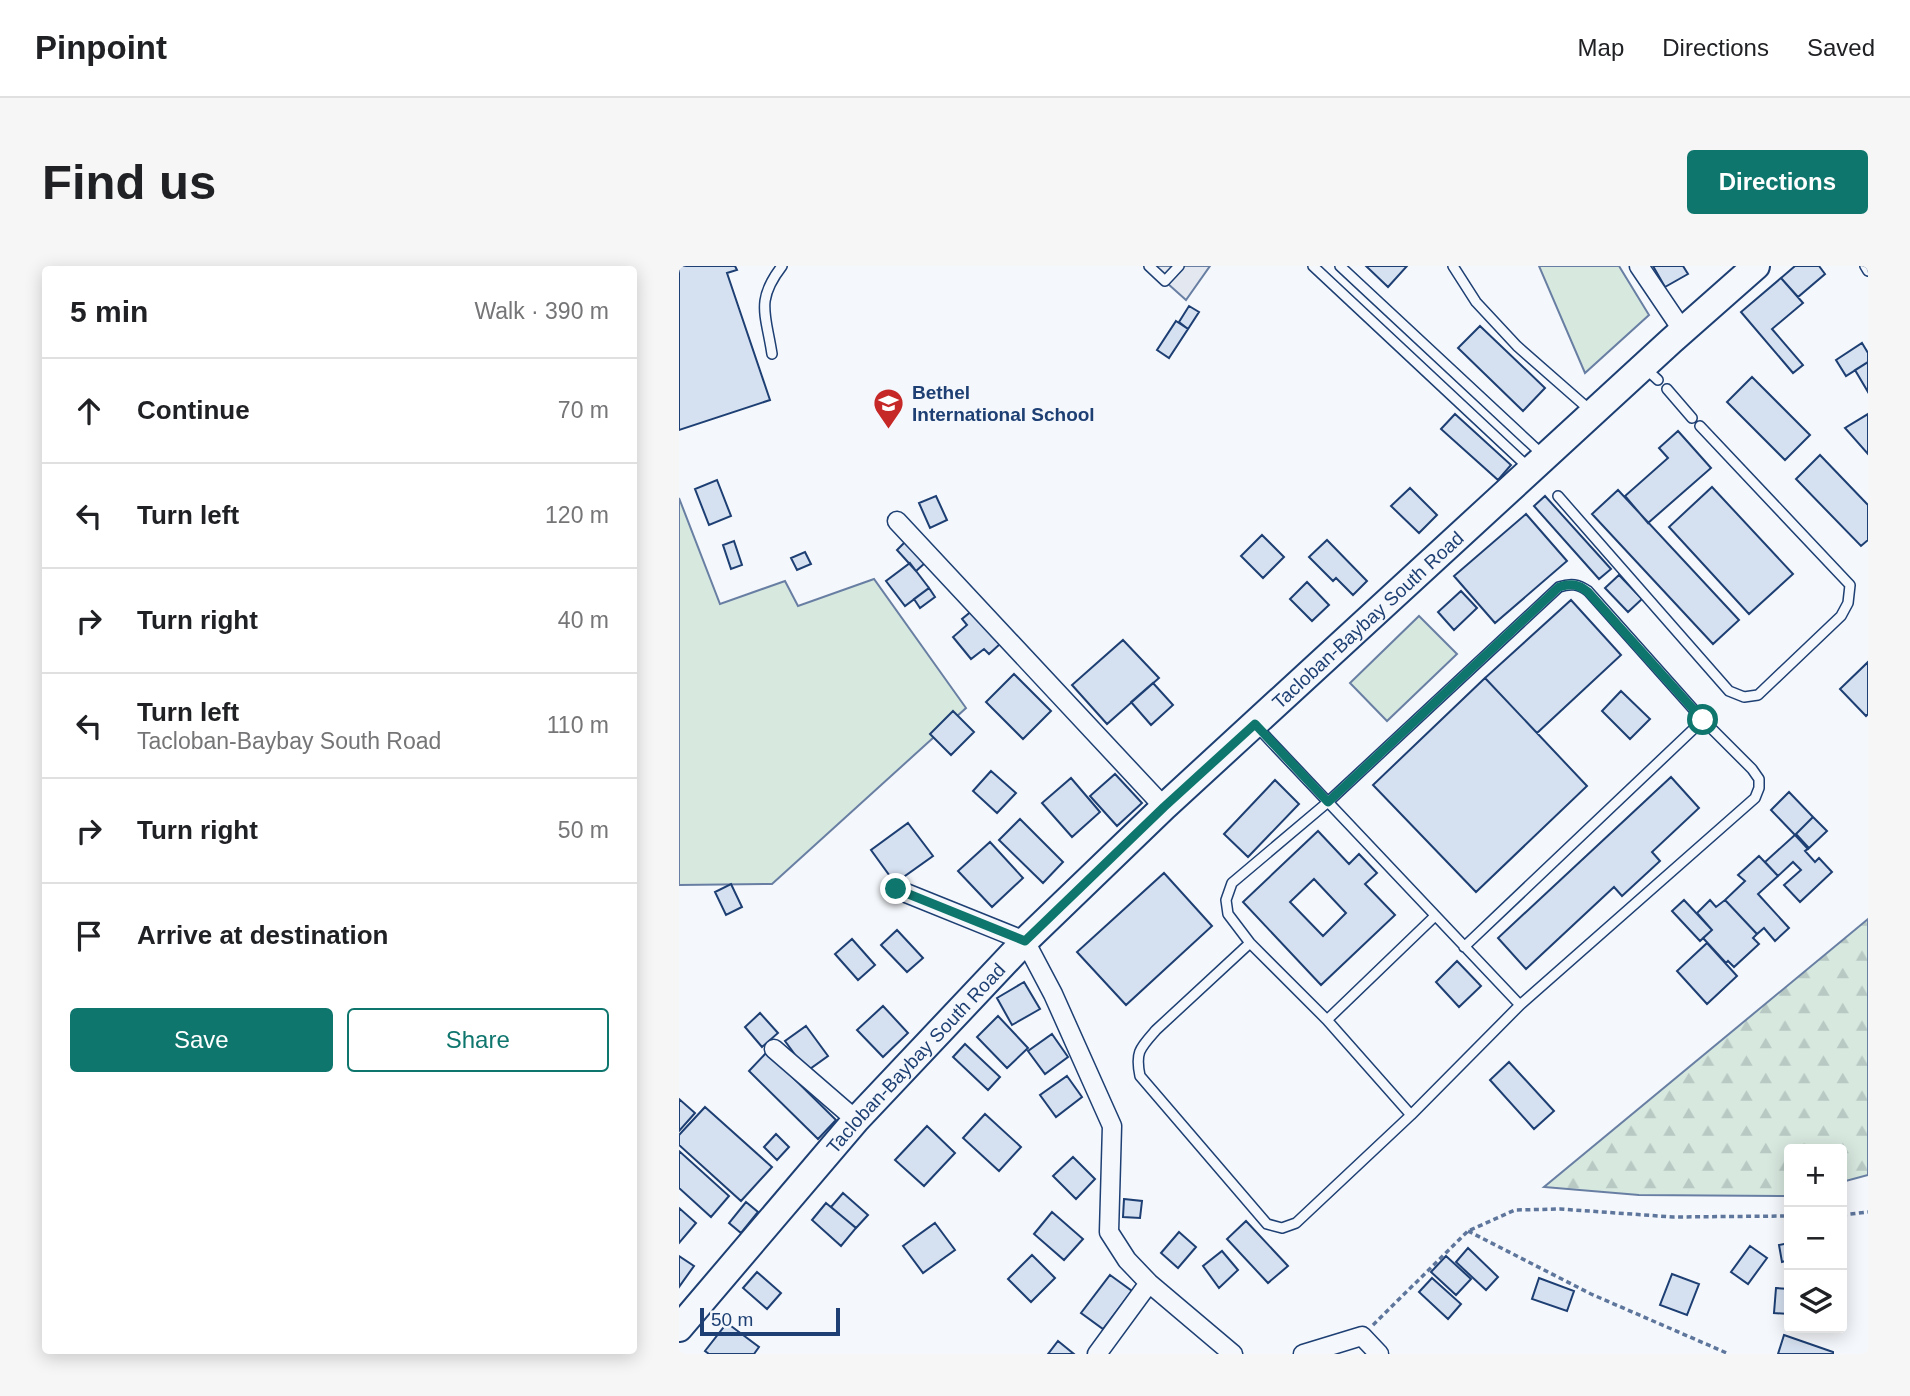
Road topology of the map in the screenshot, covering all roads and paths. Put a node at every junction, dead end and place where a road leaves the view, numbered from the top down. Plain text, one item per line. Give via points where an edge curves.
1 (782, 266) edge
2 (1149, 266) edge
3 (1179, 266) edge
4 (1313, 266) edge
5 (1340, 266) edge
6 (1453, 266) edge
7 (1639, 266) edge
8 (1756, 266) edge
9 (1865, 266) edge
10 (1868, 271) edge
11 (1683, 331) junction
12 (772, 354) dead end
13 (1667, 390) dead end
14 (1593, 413) junction
15 (1692, 418) dead end
16 (1700, 426) dead end
17 (1538, 464) junction
18 (1558, 496) dead end
19 (897, 521) dead end
20 (1703, 720) junction
21 (1255, 724) junction
22 (1328, 802) junction
23 (1164, 807) junction
24 (896, 889) dead end
25 (1435, 916) junction
26 (1025, 941) junction
27 (1250, 943) junction
28 (1464, 947) junction
29 (1520, 1005) junction
30 (1327, 1020) junction
31 (774, 1049) dead end
32 (1411, 1115) junction
33 (856, 1120) junction
34 (1868, 1212) edge
35 (1847, 1214) edge
36 (1784, 1216) edge
37 (1468, 1231) junction
38 (1149, 1283) junction
39 (679, 1328) edge
40 (1362, 1336) junction
41 (1097, 1354) edge
42 (1233, 1354) edge
43 (1303, 1354) edge
44 (1379, 1354) edge
45 (1729, 1354) edge

1 - 12 lane via 764,302
2 - 3 lane via 1165,281
4 - 17 lane
5 - 17 lane
6 - 14 lane via 1476,302 1517,346
7 - 11 street
8 - 11 main road, Tacloban-Baybay South Road
9 - 10 lane
11 - 14 main road, Tacloban-Baybay South Road via 1651,373
13 - 15 lane
14 - 17 main road, Tacloban-Baybay South Road
16 - 18 lane via 1850,585 1841,616 1758,695 1744,697 1729,691
17 - 21 main road, Tacloban-Baybay South Road
19 - 23 street
20 - 22 lane via 1588,592 1569,583 1559,587
20 - 28 lane
20 - 29 lane via 1759,779 1755,798
21 - 22 lane
21 - 23 main road, Tacloban-Baybay South Road
22 - 25 lane
22 - 27 lane via 1232,883 1226,900 1228,914
23 - 26 main road, Tacloban-Baybay South Road
24 - 26 street
25 - 28 lane
25 - 30 lane
26 - 33 main road, Tacloban-Baybay South Road
26 - 38 street via 1112,1126 1109,1232
27 - 30 lane
27 - 32 lane via 1156,1030 1137,1060 1140,1076 1267,1224 1282,1228 1296,1223
28 - 29 lane
29 - 32 lane
30 - 32 lane
31 - 33 street
33 - 39 main road, Tacloban-Baybay South Road
34 - 35 path
36 - 37 path via 1515,1210
37 - 40 path
37 - 45 path via 1591,1294
38 - 41 street
38 - 42 street
40 - 43 street
40 - 44 street

